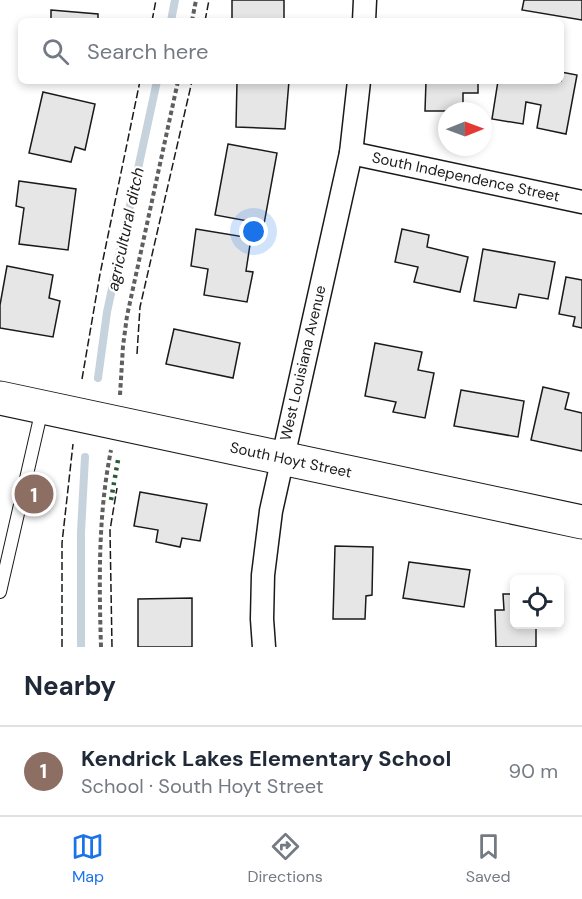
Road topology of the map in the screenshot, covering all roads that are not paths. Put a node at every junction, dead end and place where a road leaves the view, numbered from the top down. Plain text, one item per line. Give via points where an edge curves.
1 (365, 0) edge
2 (364, 18) edge
3 (359, 84) edge
4 (351, 153) junction
5 (582, 202) edge
6 (0, 398) edge
7 (42, 406) junction
8 (282, 459) junction
9 (582, 522) edge
10 (0, 592) edge
11 (264, 647) edge

1 - 2 street
3 - 4 street, West Louisiana Avenue
4 - 5 street, South Independence Street
4 - 8 street, West Louisiana Avenue
6 - 7 street, South Hoyt Street
7 - 8 street, South Hoyt Street
7 - 10 lane
8 - 9 street, South Hoyt Street
8 - 11 street, West Louisiana Avenue via 263,575

